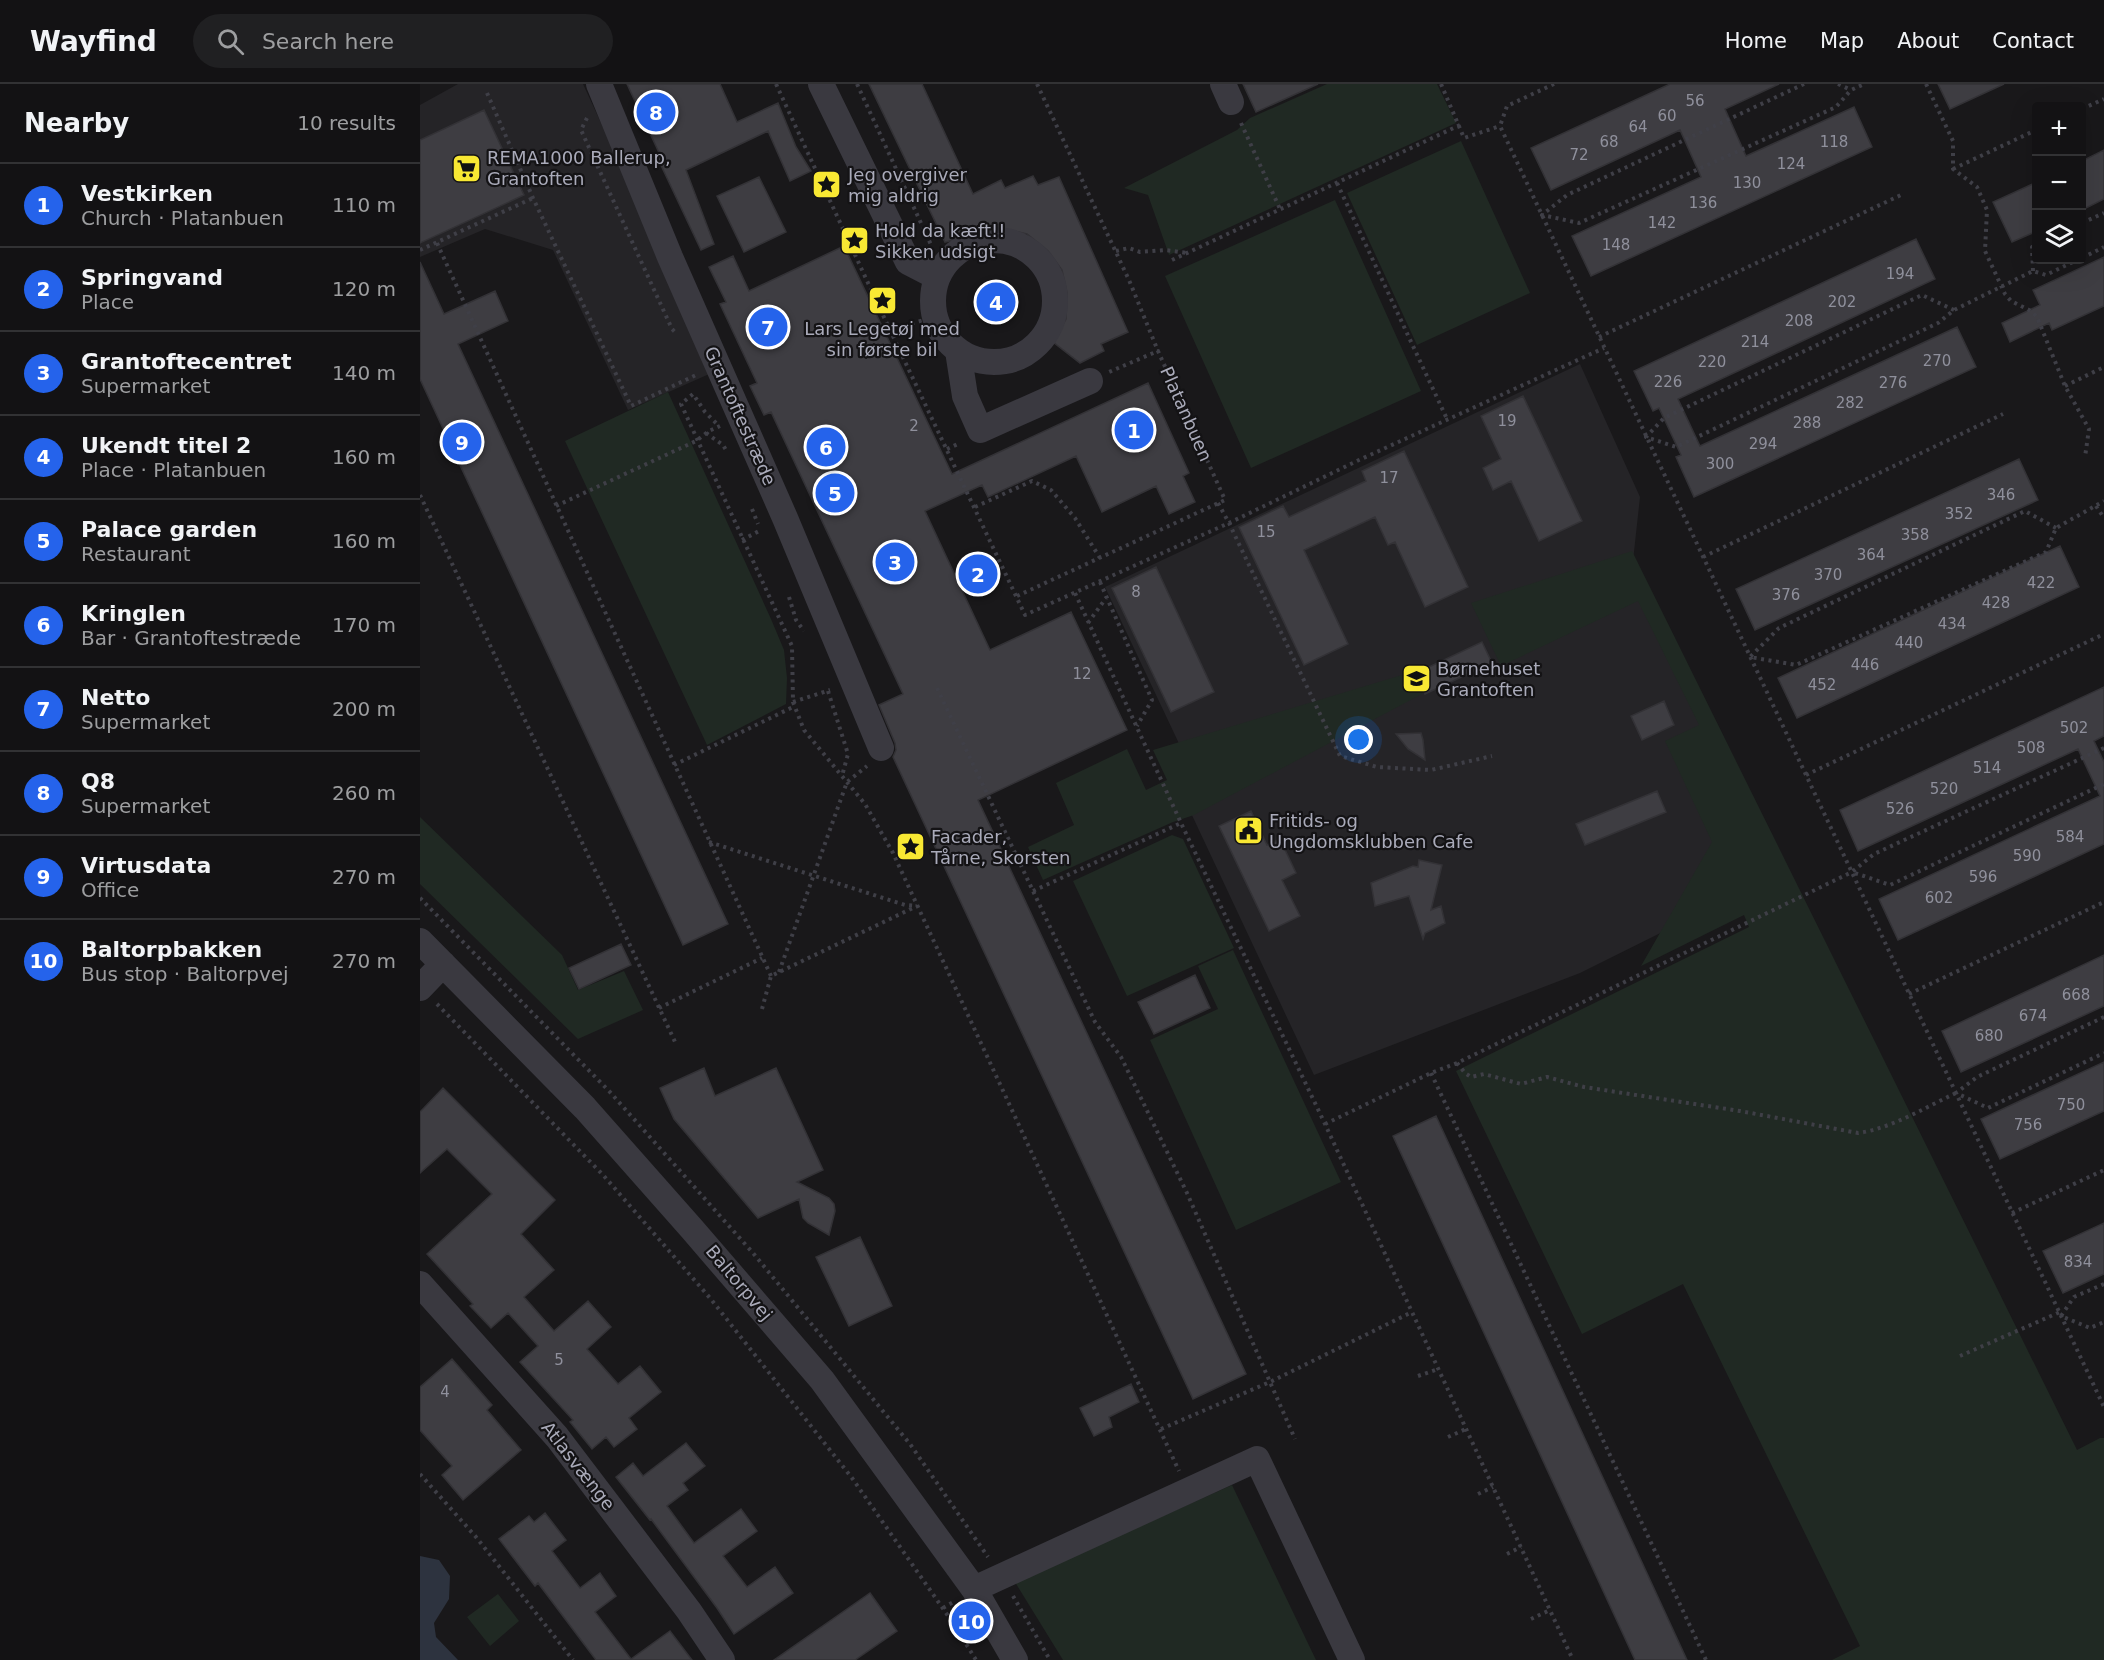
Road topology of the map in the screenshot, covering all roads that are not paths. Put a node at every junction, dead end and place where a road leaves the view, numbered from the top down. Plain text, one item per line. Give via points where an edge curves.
1 (598, 84) edge
2 (821, 84) edge
3 (941, 271) junction
4 (958, 351) junction
5 (1090, 381) road end
6 (873, 757) road end
7 (420, 941) edge
8 (443, 964) junction
9 (420, 987) edge
10 (420, 1284) edge
11 (974, 1589) junction
12 (722, 1660) edge
13 (1015, 1660) edge
14 (1352, 1660) edge

1 - 6 street, Grantoftestræde via 784,518
2 - 3 street via 908,262
3 - 4 street via 933,297 934,317 943,336
3 - 4 street via 966,246 987,240 1008,242 1028,250 1043,265 1052,285 1055,306 1049,327 1037,344 1020,357 999,362 978,360
4 - 5 street via 964,396 980,430
7 - 8 street, Baltorpvej
8 - 9 street
8 - 11 street, Baltorpvej via 585,1108 822,1380
10 - 12 street, Atlasvænge via 557,1437
11 - 13 street, Baltorpvej
11 - 14 street via 1257,1459

